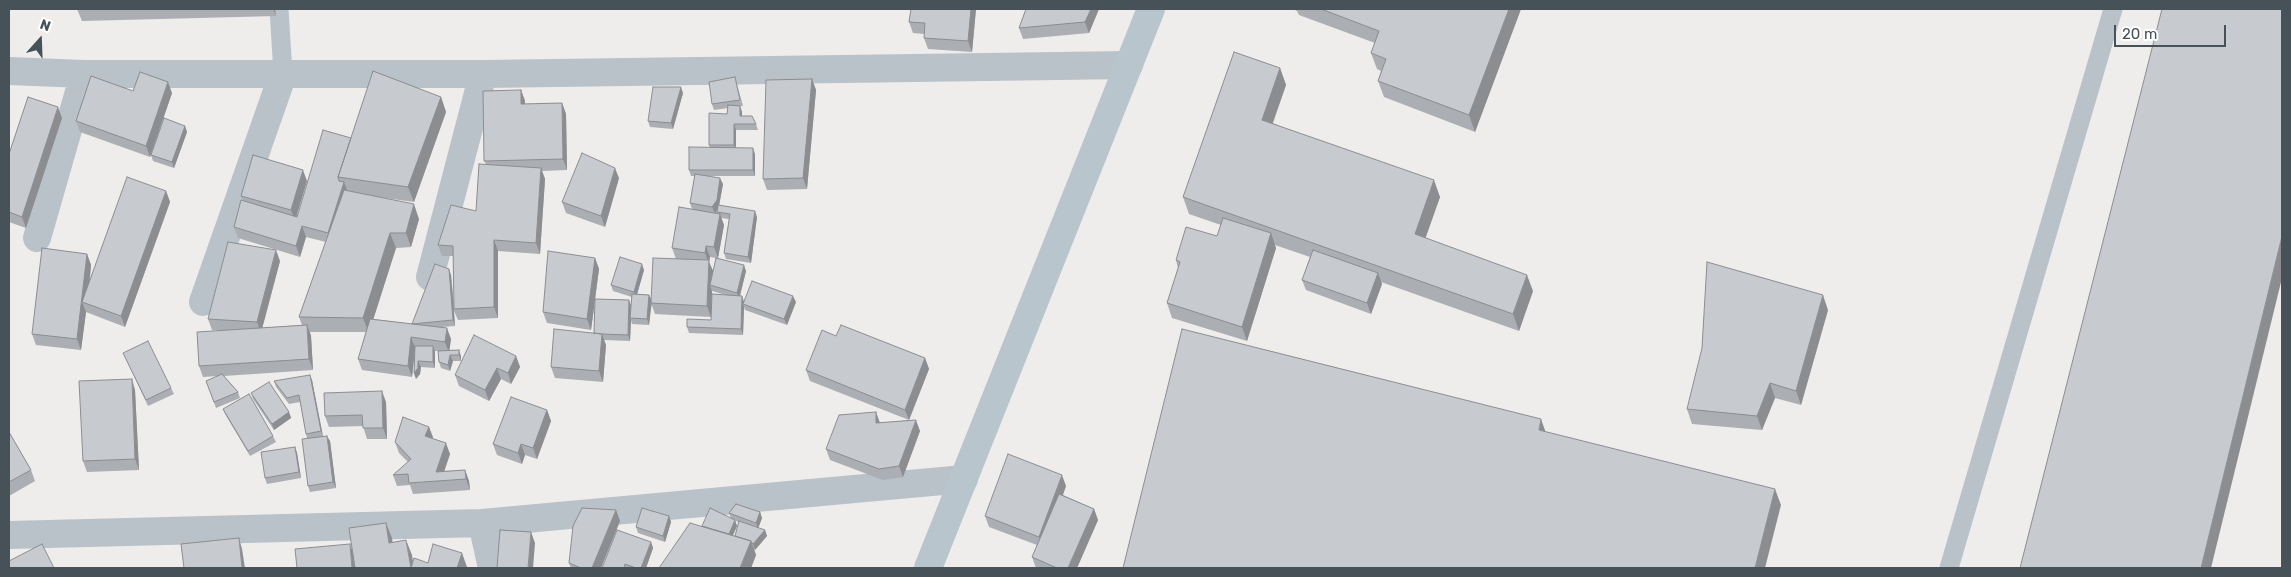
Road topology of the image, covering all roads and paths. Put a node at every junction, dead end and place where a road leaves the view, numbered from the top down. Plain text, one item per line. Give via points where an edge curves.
1 (279, 9) edge
2 (1151, 9) edge
3 (2113, 9) edge
4 (1129, 64) junction
5 (9, 71) edge
6 (84, 74) junction
7 (283, 74) junction
8 (483, 74) junction
9 (37, 238) dead end
10 (430, 277) edge
11 (203, 302) dead end
12 (964, 479) junction
13 (482, 523) junction
14 (9, 536) edge
15 (492, 568) edge
16 (928, 568) edge
17 (1949, 568) edge

1 - 7 lane
2 - 4 street
3 - 17 lane
4 - 8 street
4 - 12 street
5 - 6 street
6 - 7 street
6 - 9 street
7 - 8 street
7 - 11 street
8 - 10 street
12 - 13 street
12 - 16 street
13 - 14 street
13 - 15 street

